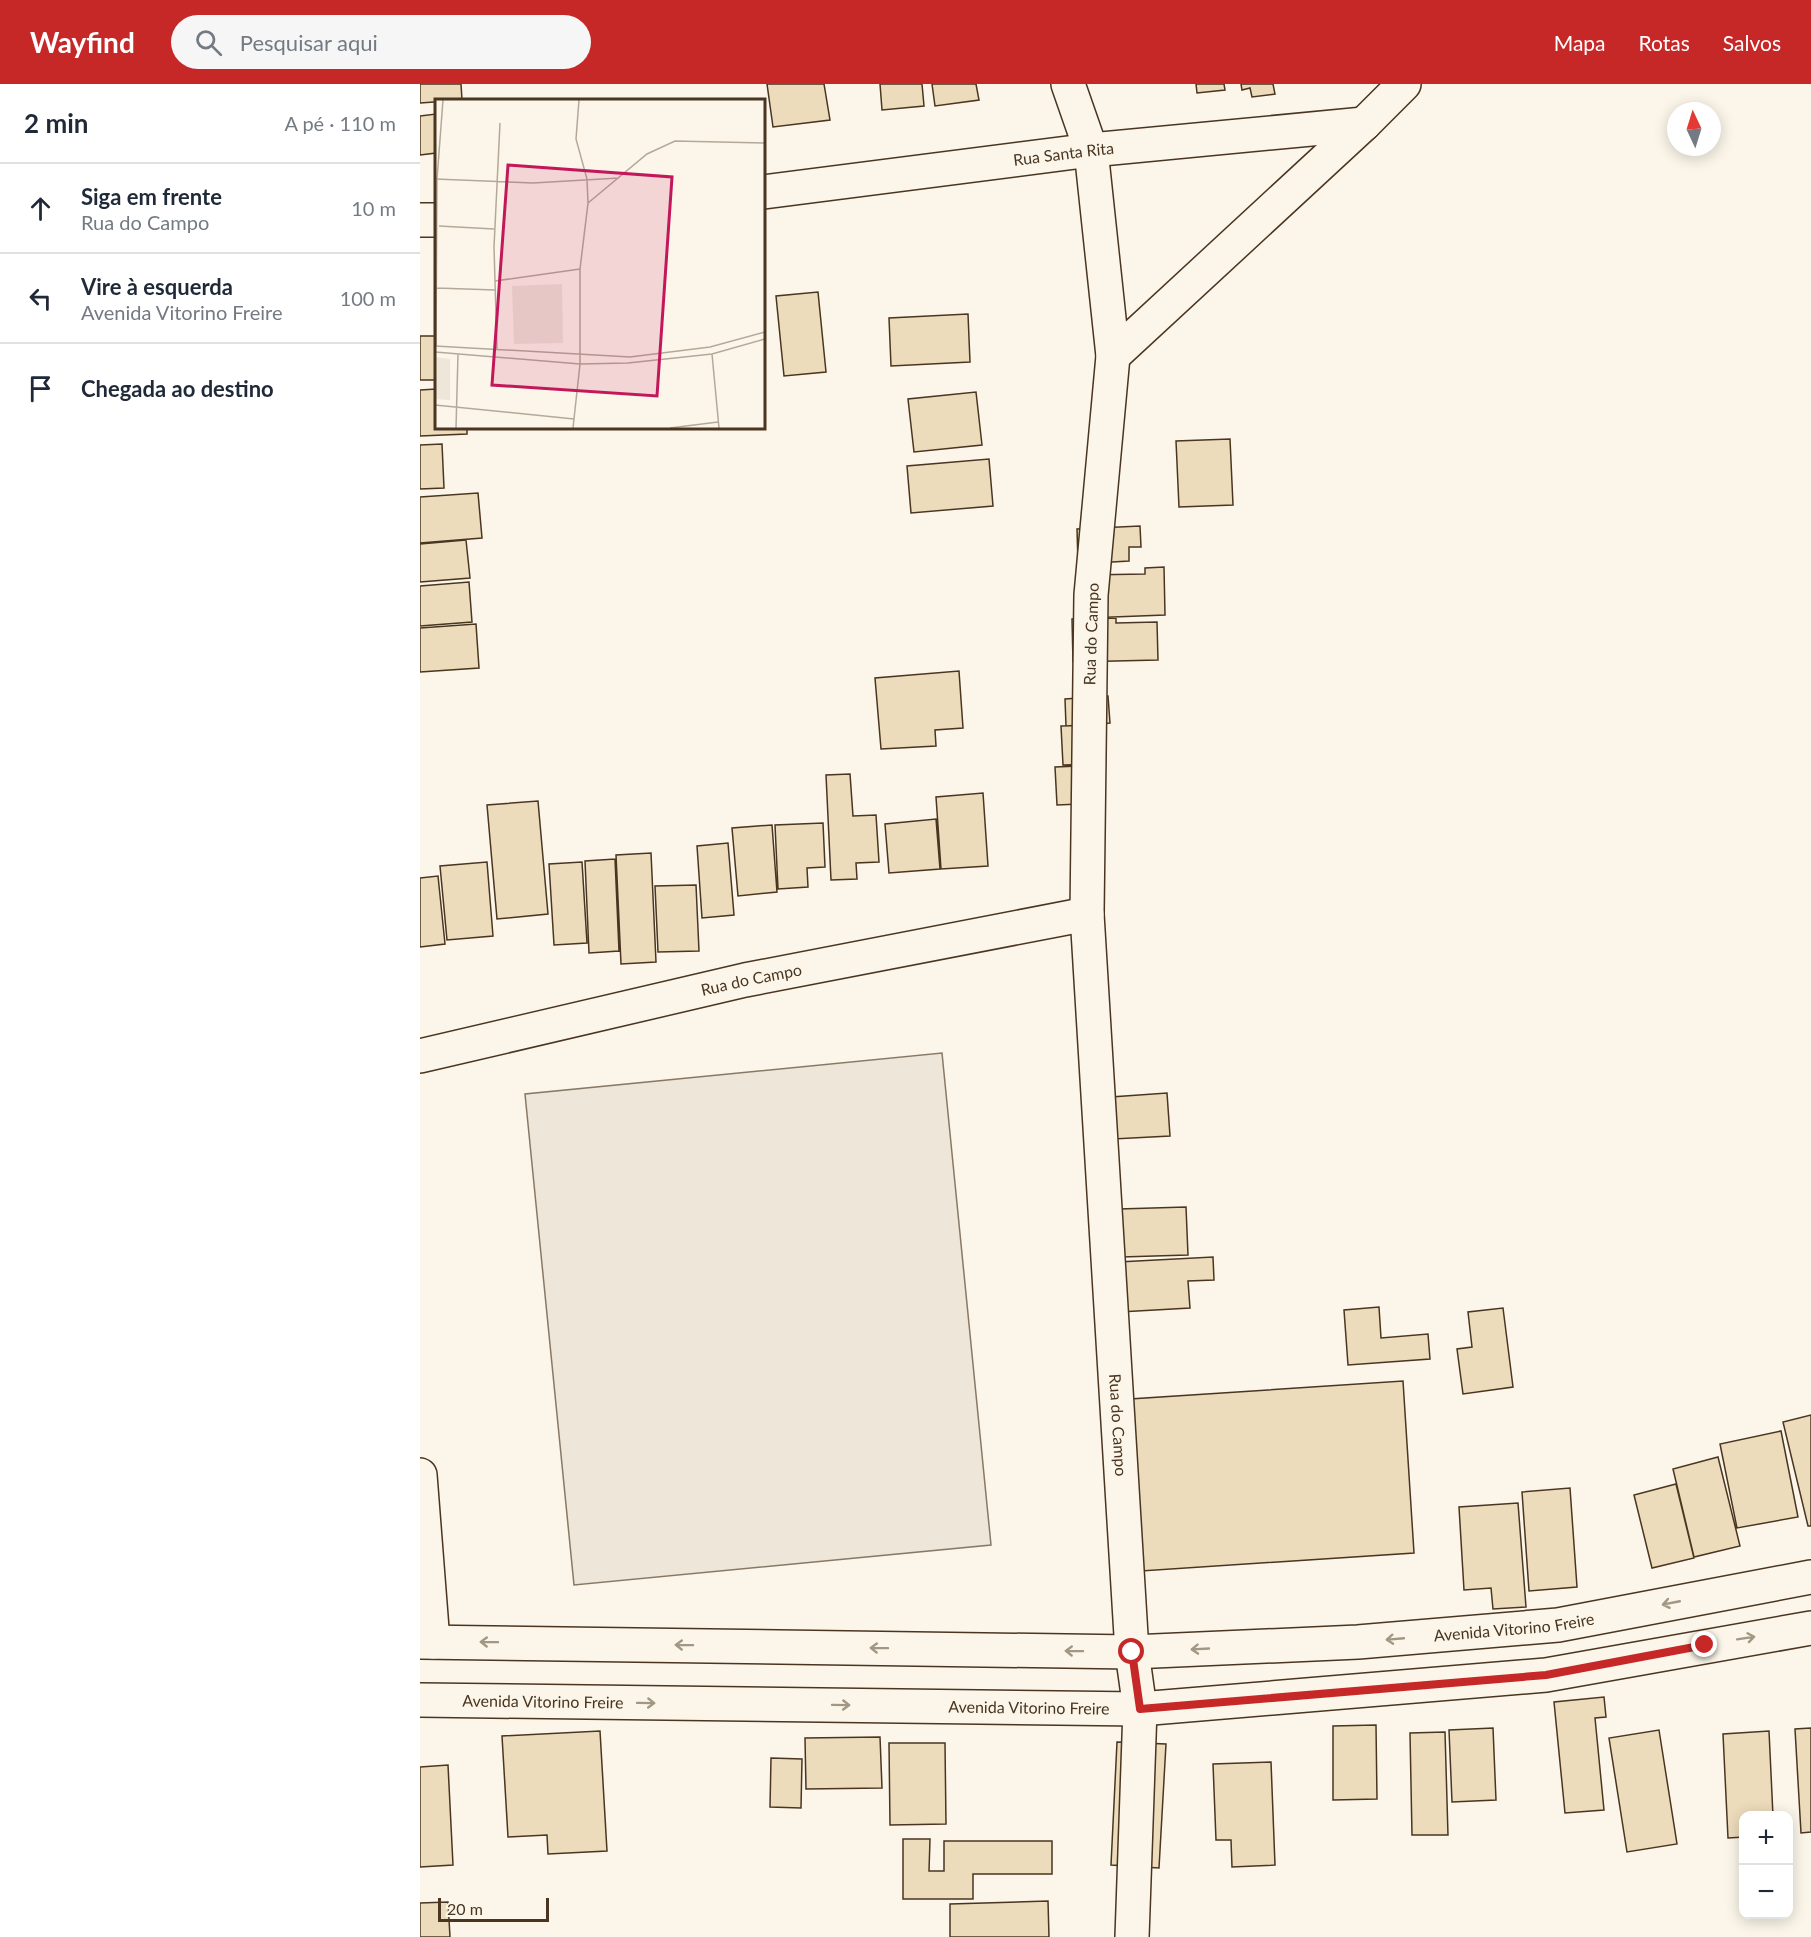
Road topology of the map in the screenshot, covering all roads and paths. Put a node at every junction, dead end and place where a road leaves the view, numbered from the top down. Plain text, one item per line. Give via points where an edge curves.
1 (1068, 84) edge
2 (1404, 84) edge
3 (1364, 124) junction
4 (1091, 150) junction
5 (765, 192) edge
6 (1113, 356) junction
7 (1087, 914) junction
8 (420, 1056) edge
9 (420, 1475) edge
10 (1811, 1577) edge
11 (1811, 1628) edge
12 (427, 1642) edge
13 (1132, 1652) junction
14 (420, 1700) edge
15 (1140, 1709) junction
16 (1132, 1937) edge

1 - 4 street, Rua do Campo
2 - 3 street
3 - 4 street, Rua Santa Rita
3 - 6 street
4 - 5 street, Rua Santa Rita
4 - 6 street, Rua do Campo
6 - 7 street, Rua do Campo via 1091,595
7 - 8 street, Rua do Campo via 745,980
7 - 13 street, Rua do Campo
9 - 12 street
10 -> 13 street, Avenida Vitorino Freire via 1558,1624 1358,1642
15 -> 11 street, Avenida Vitorino Freire via 1546,1675
13 -> 12 street, Avenida Vitorino Freire
13 - 15 street, Rua do Campo
14 -> 15 street, Avenida Vitorino Freire
15 - 16 street, Rua do Campo

